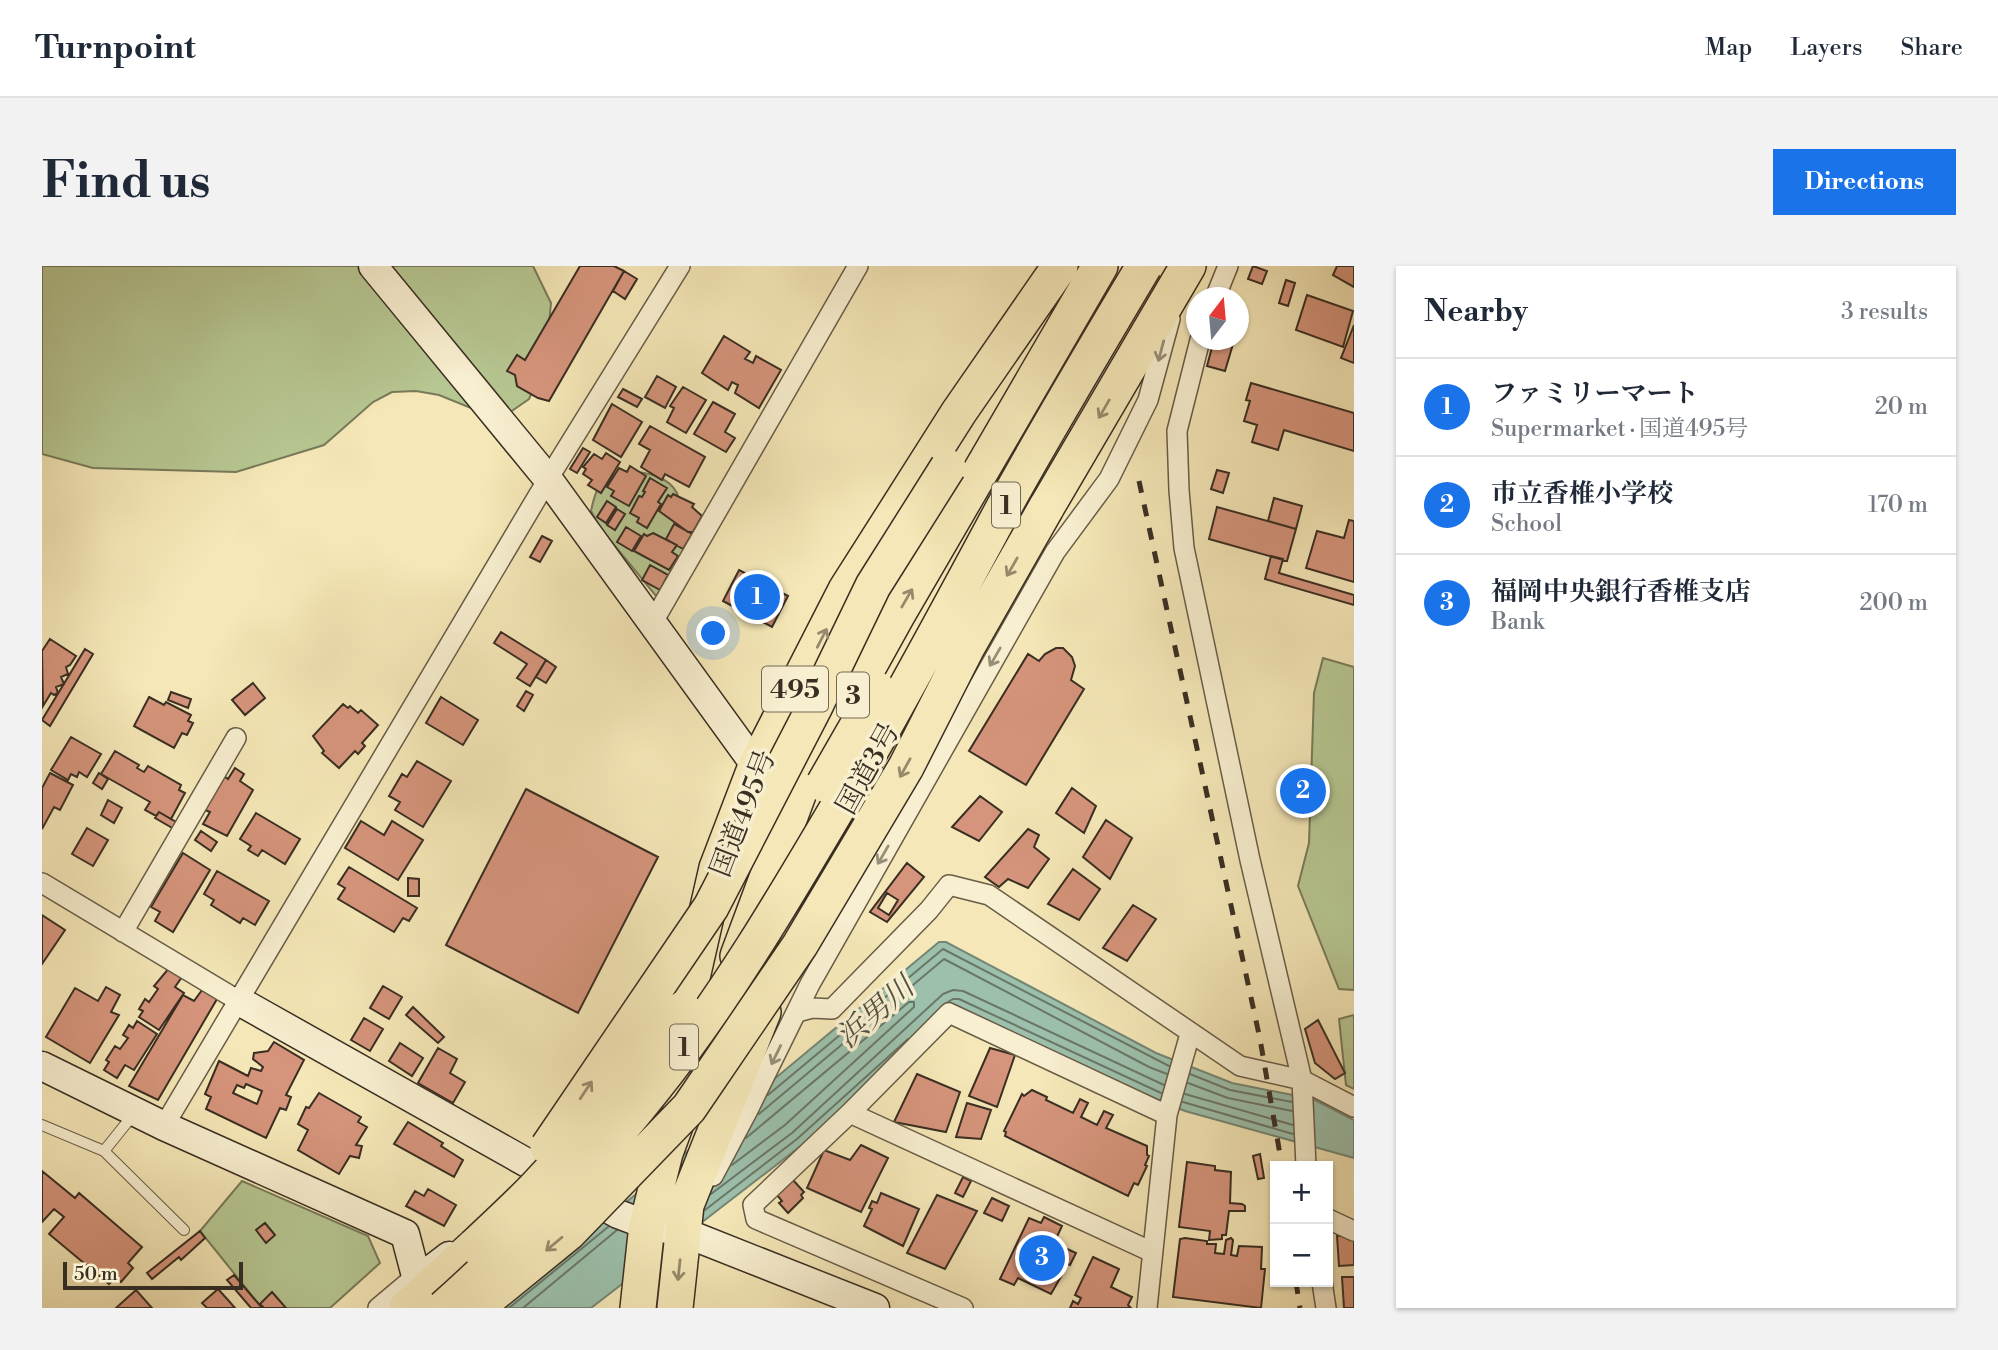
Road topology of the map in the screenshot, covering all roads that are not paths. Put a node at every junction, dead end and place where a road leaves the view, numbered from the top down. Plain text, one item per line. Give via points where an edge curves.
1 (373, 266) edge
2 (680, 266) edge
3 (858, 266) edge
4 (1100, 266) edge
5 (1119, 266) edge
6 (1144, 266) edge
7 (1153, 266) edge
8 (1188, 266) edge
9 (1195, 266) edge
10 (1228, 266) edge
11 (1073, 271) edge
12 (1219, 287) edge
13 (1197, 350) edge
14 (548, 479) junction
15 (653, 622) junction
16 (236, 738) dead end
17 (863, 740) junction
18 (756, 765) junction
19 (42, 883) edge
20 (123, 932) junction
21 (239, 1001) junction
22 (797, 1012) junction
23 (1190, 1034) junction
24 (42, 1066) edge
25 (1302, 1080) junction
26 (1354, 1107) edge
27 (136, 1112) junction
28 (850, 1113) junction
29 (735, 1114) junction
30 (1167, 1115) junction
31 (42, 1125) edge
32 (164, 1126) junction
33 (104, 1151) junction
34 (657, 1159) junction
35 (1306, 1161) edge
36 (551, 1177) junction
37 (632, 1219) junction
38 (1333, 1221) edge
39 (184, 1230) dead end
40 (1354, 1231) edge
41 (683, 1232) junction
42 (475, 1246) junction
43 (1152, 1252) junction
44 (1323, 1287) edge
45 (412, 1292) edge
46 (377, 1308) edge
47 (444, 1308) edge
48 (476, 1308) edge
49 (638, 1308) edge
50 (675, 1308) edge
51 (875, 1308) edge
52 (963, 1308) edge
53 (1147, 1308) edge
54 (1326, 1308) edge

1 - 14 street
2 - 14 street
3 - 15 street
34 -> 4 highway, 国道3号 / 3 via 799,792
5 - 17 highway, 1, bridge via 924,614
6 - 17 highway, 1, bridge via 940,628
7 - 29 highway, 国道3号 / 3 via 1045,446 838,818
8 -> 48 highway, bridge via 967,647 906,767 800,945 689,1108 568,1233
9 -> 22 street via 1175,296 1148,400 1109,479 1055,552
10 - 12 street
18 -> 11 highway, 国道495号 / 495 via 846,590 959,412
42 -> 11 highway, bridge via 513,1198 710,907 873,586
13 - 25 street via 1177,431 1184,548
14 - 15 street
14 - 21 street
15 - 18 street
16 - 20 street
17 - 42 highway, 1, bridge via 724,952 634,1074 568,1152
17 - 47 highway, 1, bridge via 784,899 698,1029 588,1167
18 - 34 highway, 国道495号 / 495 via 718,868
19 - 20 street
20 - 21 street
21 - 32 street
21 - 36 street
22 - 23 street via 832,1009 949,884 989,895
22 -> 29 street
23 - 25 street via 1240,1066
23 - 30 street
24 - 27 street
25 - 26 street
25 - 35 street
27 - 32 street
27 - 33 lane
28 - 30 street via 949,1013
28 - 43 street
28 - 52 street via 753,1205 755,1219
29 - 41 highway, 国道3号 / 3 via 686,1205
30 - 43 street
31 - 33 lane
32 - 45 street via 405,1234
33 - 39 lane
34 - 37 highway, 国道3号 / 3
36 - 37 street
36 - 45 street via 432,1269
37 - 41 street
37 - 49 highway, 国道3号 / 3 via 642,1269
38 - 40 street
41 -> 50 highway, 国道3号 / 3
41 - 51 street
42 - 45 highway, 1
43 - 53 street
44 - 54 street
45 - 46 street

